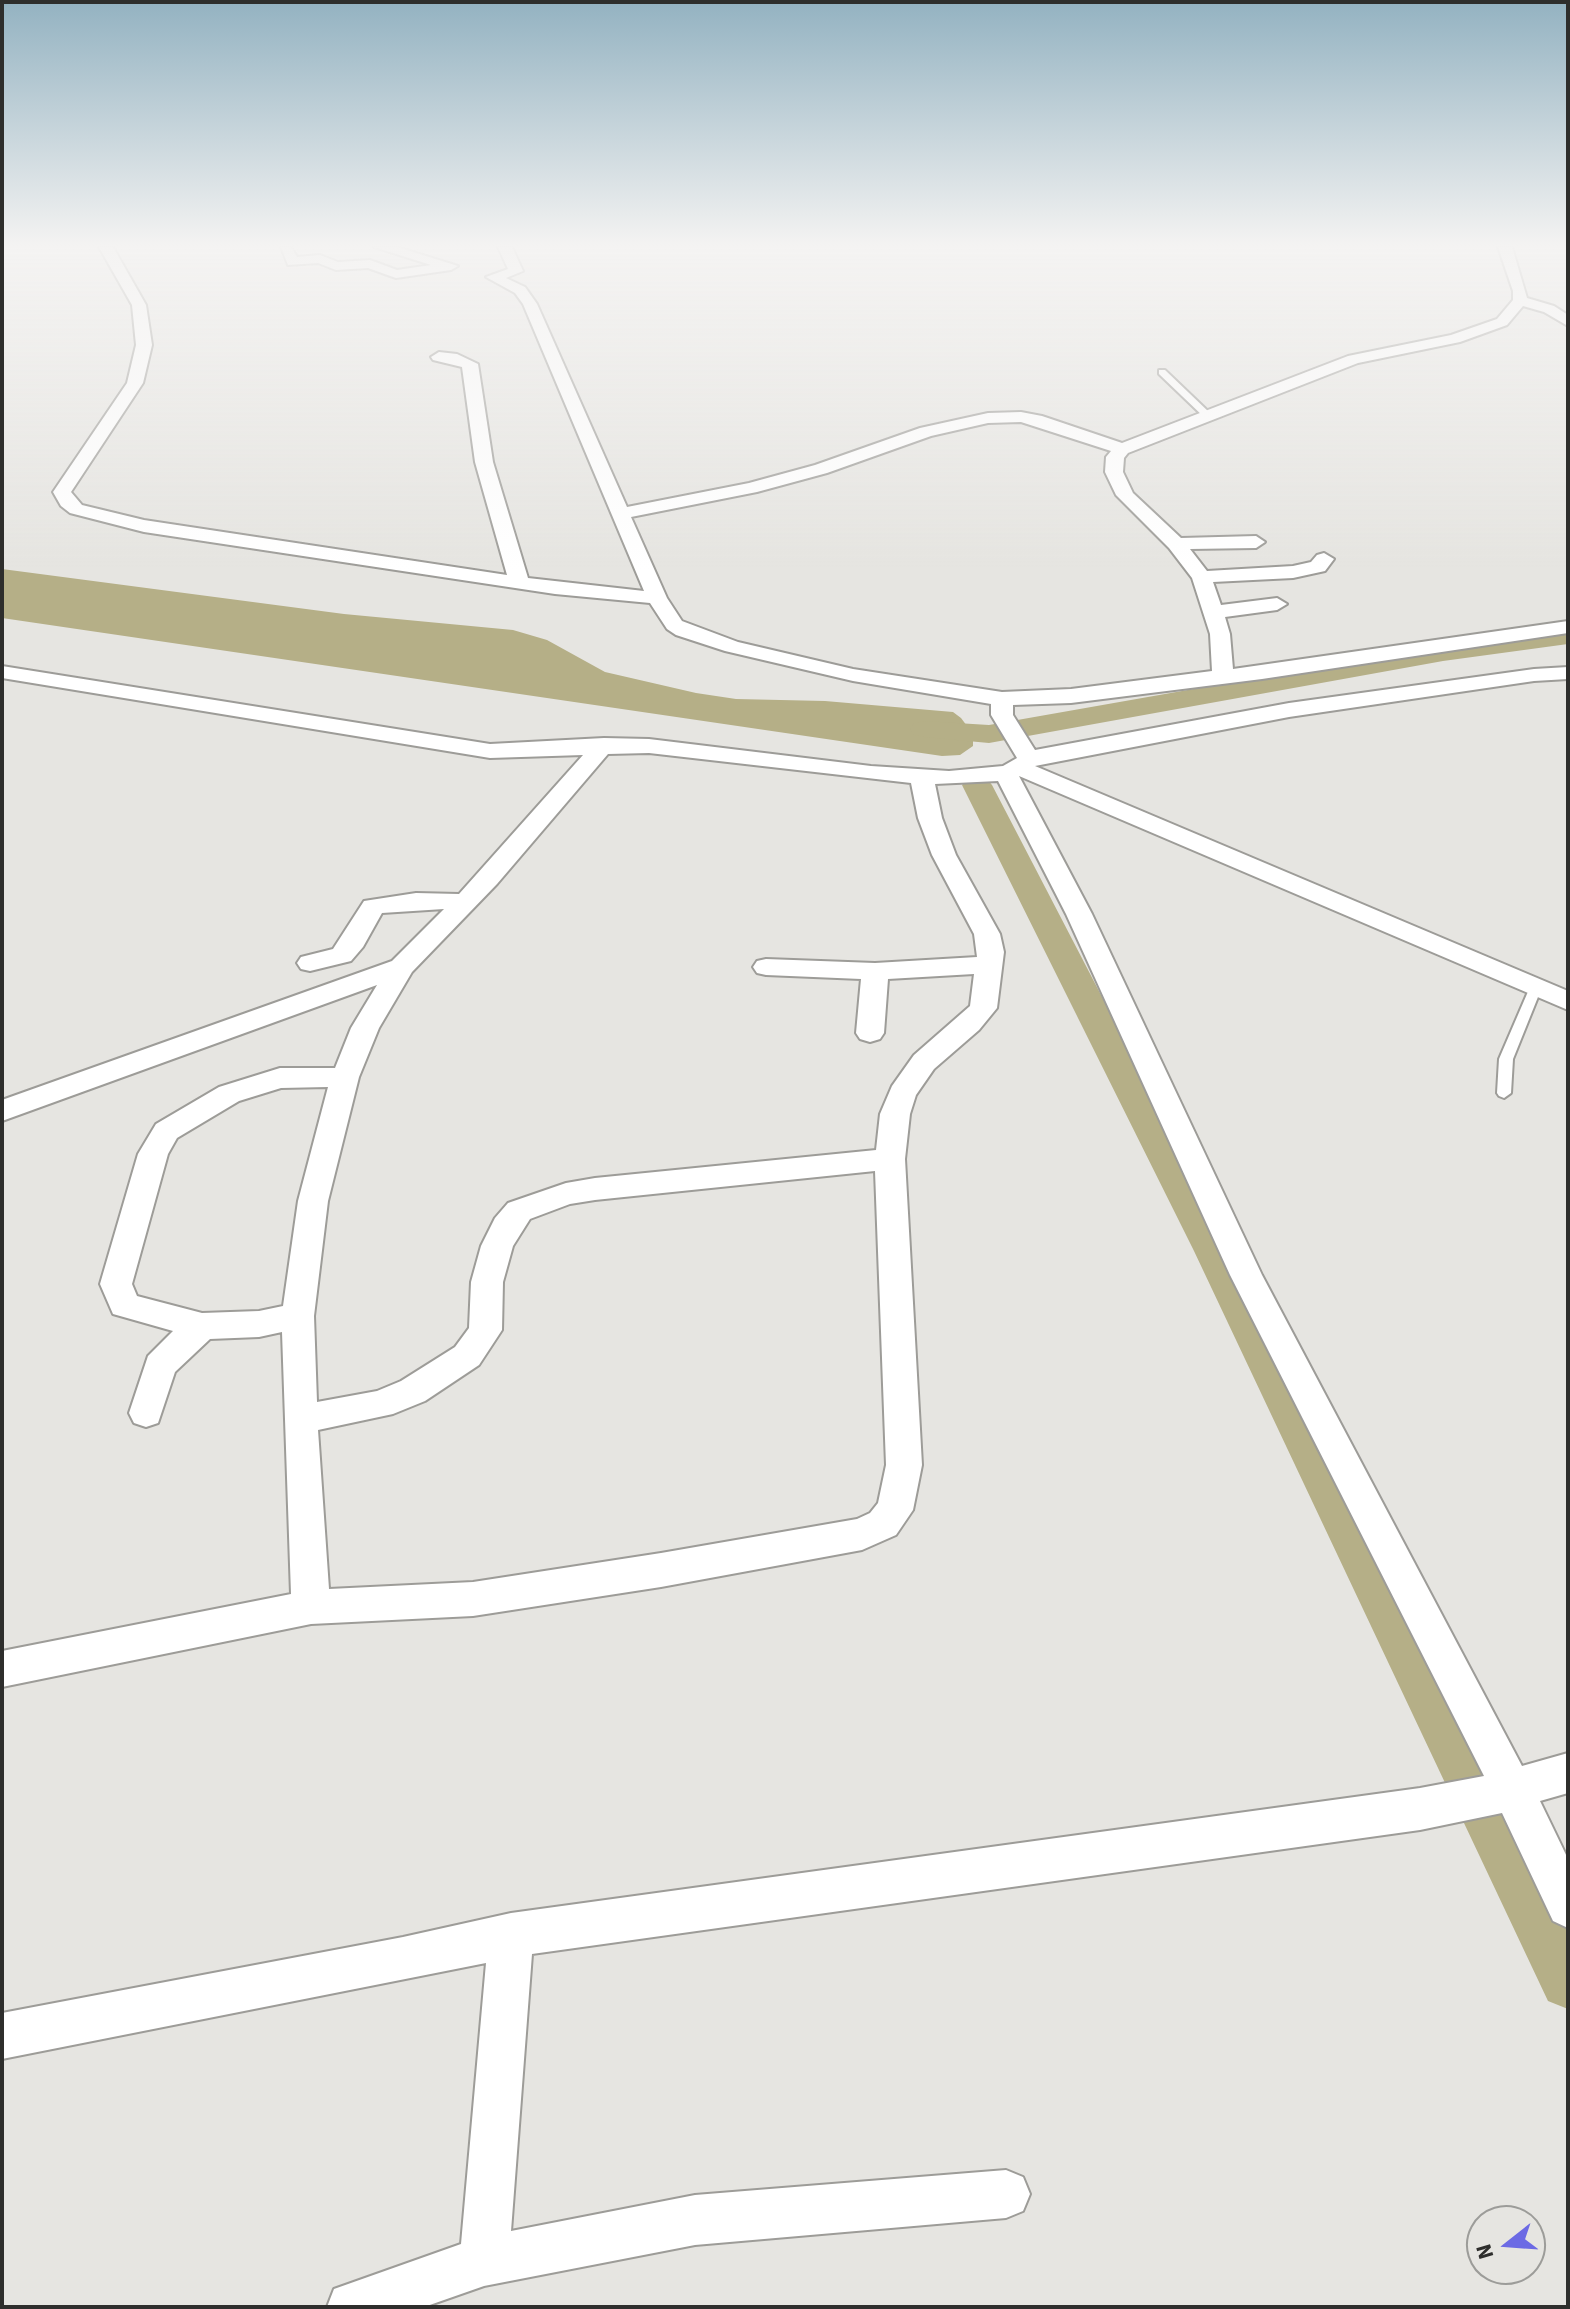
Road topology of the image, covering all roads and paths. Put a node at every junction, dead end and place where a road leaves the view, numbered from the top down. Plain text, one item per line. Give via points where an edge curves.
1 (142, 355) edge
2 (552, 355) edge
3 (1375, 355) edge
4 (439, 357) dead end
5 (1162, 372) dead end
6 (1208, 416) junction
7 (1122, 449) junction
8 (619, 514) junction
9 (1256, 542) dead end
10 (1176, 544) junction
11 (1324, 559) dead end
12 (1202, 577) junction
13 (519, 582) junction
14 (657, 598) junction
15 (1277, 604) dead end
16 (1214, 612) junction
17 (1568, 627) edge
18 (2, 672) edge
19 (1568, 673) edge
20 (1223, 676) junction
21 (1002, 707) junction
22 (604, 745) junction
23 (1020, 761) junction
24 (922, 777) junction
25 (465, 902) junction
26 (310, 963) dead end
27 (990, 965) junction
28 (401, 967) junction
29 (766, 967) dead end
30 (875, 971) junction
31 (1536, 987) junction
32 (1568, 1001) edge
33 (870, 1033) dead end
34 (345, 1077) junction
35 (1504, 1093) dead end
36 (2, 1111) edge
37 (890, 1159) junction
38 (298, 1316) junction
39 (202, 1326) junction
40 (146, 1413) dead end
41 (300, 1419) junction
42 (311, 1607) junction
43 (2, 1669) edge
44 (1568, 1773) edge
45 (1504, 1792) junction
46 (1568, 1906) edge
47 (511, 1935) junction
48 (2, 2036) edge
49 (1006, 2194) dead end
50 (484, 2261) junction
51 (352, 2307) edge

1 - 13 street via 135,383 62,492 76,509 144,526
2 - 8 street
3 - 6 street
4 - 13 street via 470,364 484,462
5 - 6 lane
6 - 7 street
7 - 8 street via 1042,421 988,418 926,432 751,488
7 - 10 street via 1115,457 1117,481
8 - 14 street
9 - 10 street
10 - 12 street
11 - 12 street via 1318,567 1293,572
12 - 16 street
13 - 14 street
14 - 21 street via 683,631 732,647
15 - 16 street
16 - 20 street
17 - 20 street
18 - 22 street via 490,751
19 - 23 street via 1289,710
20 - 21 street
21 - 23 street
22 - 24 street
22 - 25 street
23 - 24 street
23 - 31 street via 1153,827
23 - 45 street via 1079,914 1246,1275
24 - 27 street via 944,855 987,934
25 - 26 street via 373,906 342,955
25 - 28 street
27 - 30 street
27 - 37 street via 983,1008 924,1062 902,1093
28 - 34 street via 365,1028
28 - 36 street
29 - 30 street
30 - 33 street
31 - 32 street
31 - 35 lane via 1506,1059
34 - 38 street via 313,1201
34 - 39 street via 280,1078 229,1094 166,1131 153,1154 116,1284 125,1305
37 - 41 street via 595,1189 519,1211 497,1246 487,1282 485,1330 467,1356 413,1391 381,1404
37 - 42 street via 904,1465 895,1510 883,1524 862,1534 473,1599
38 - 39 street
38 - 41 street
39 - 40 street via 160,1366
41 - 42 street
42 - 43 street
44 - 45 street
45 - 46 street
45 - 47 street via 1420,1809
47 - 48 street
47 - 50 street
49 - 50 street via 695,2220
50 - 51 street

